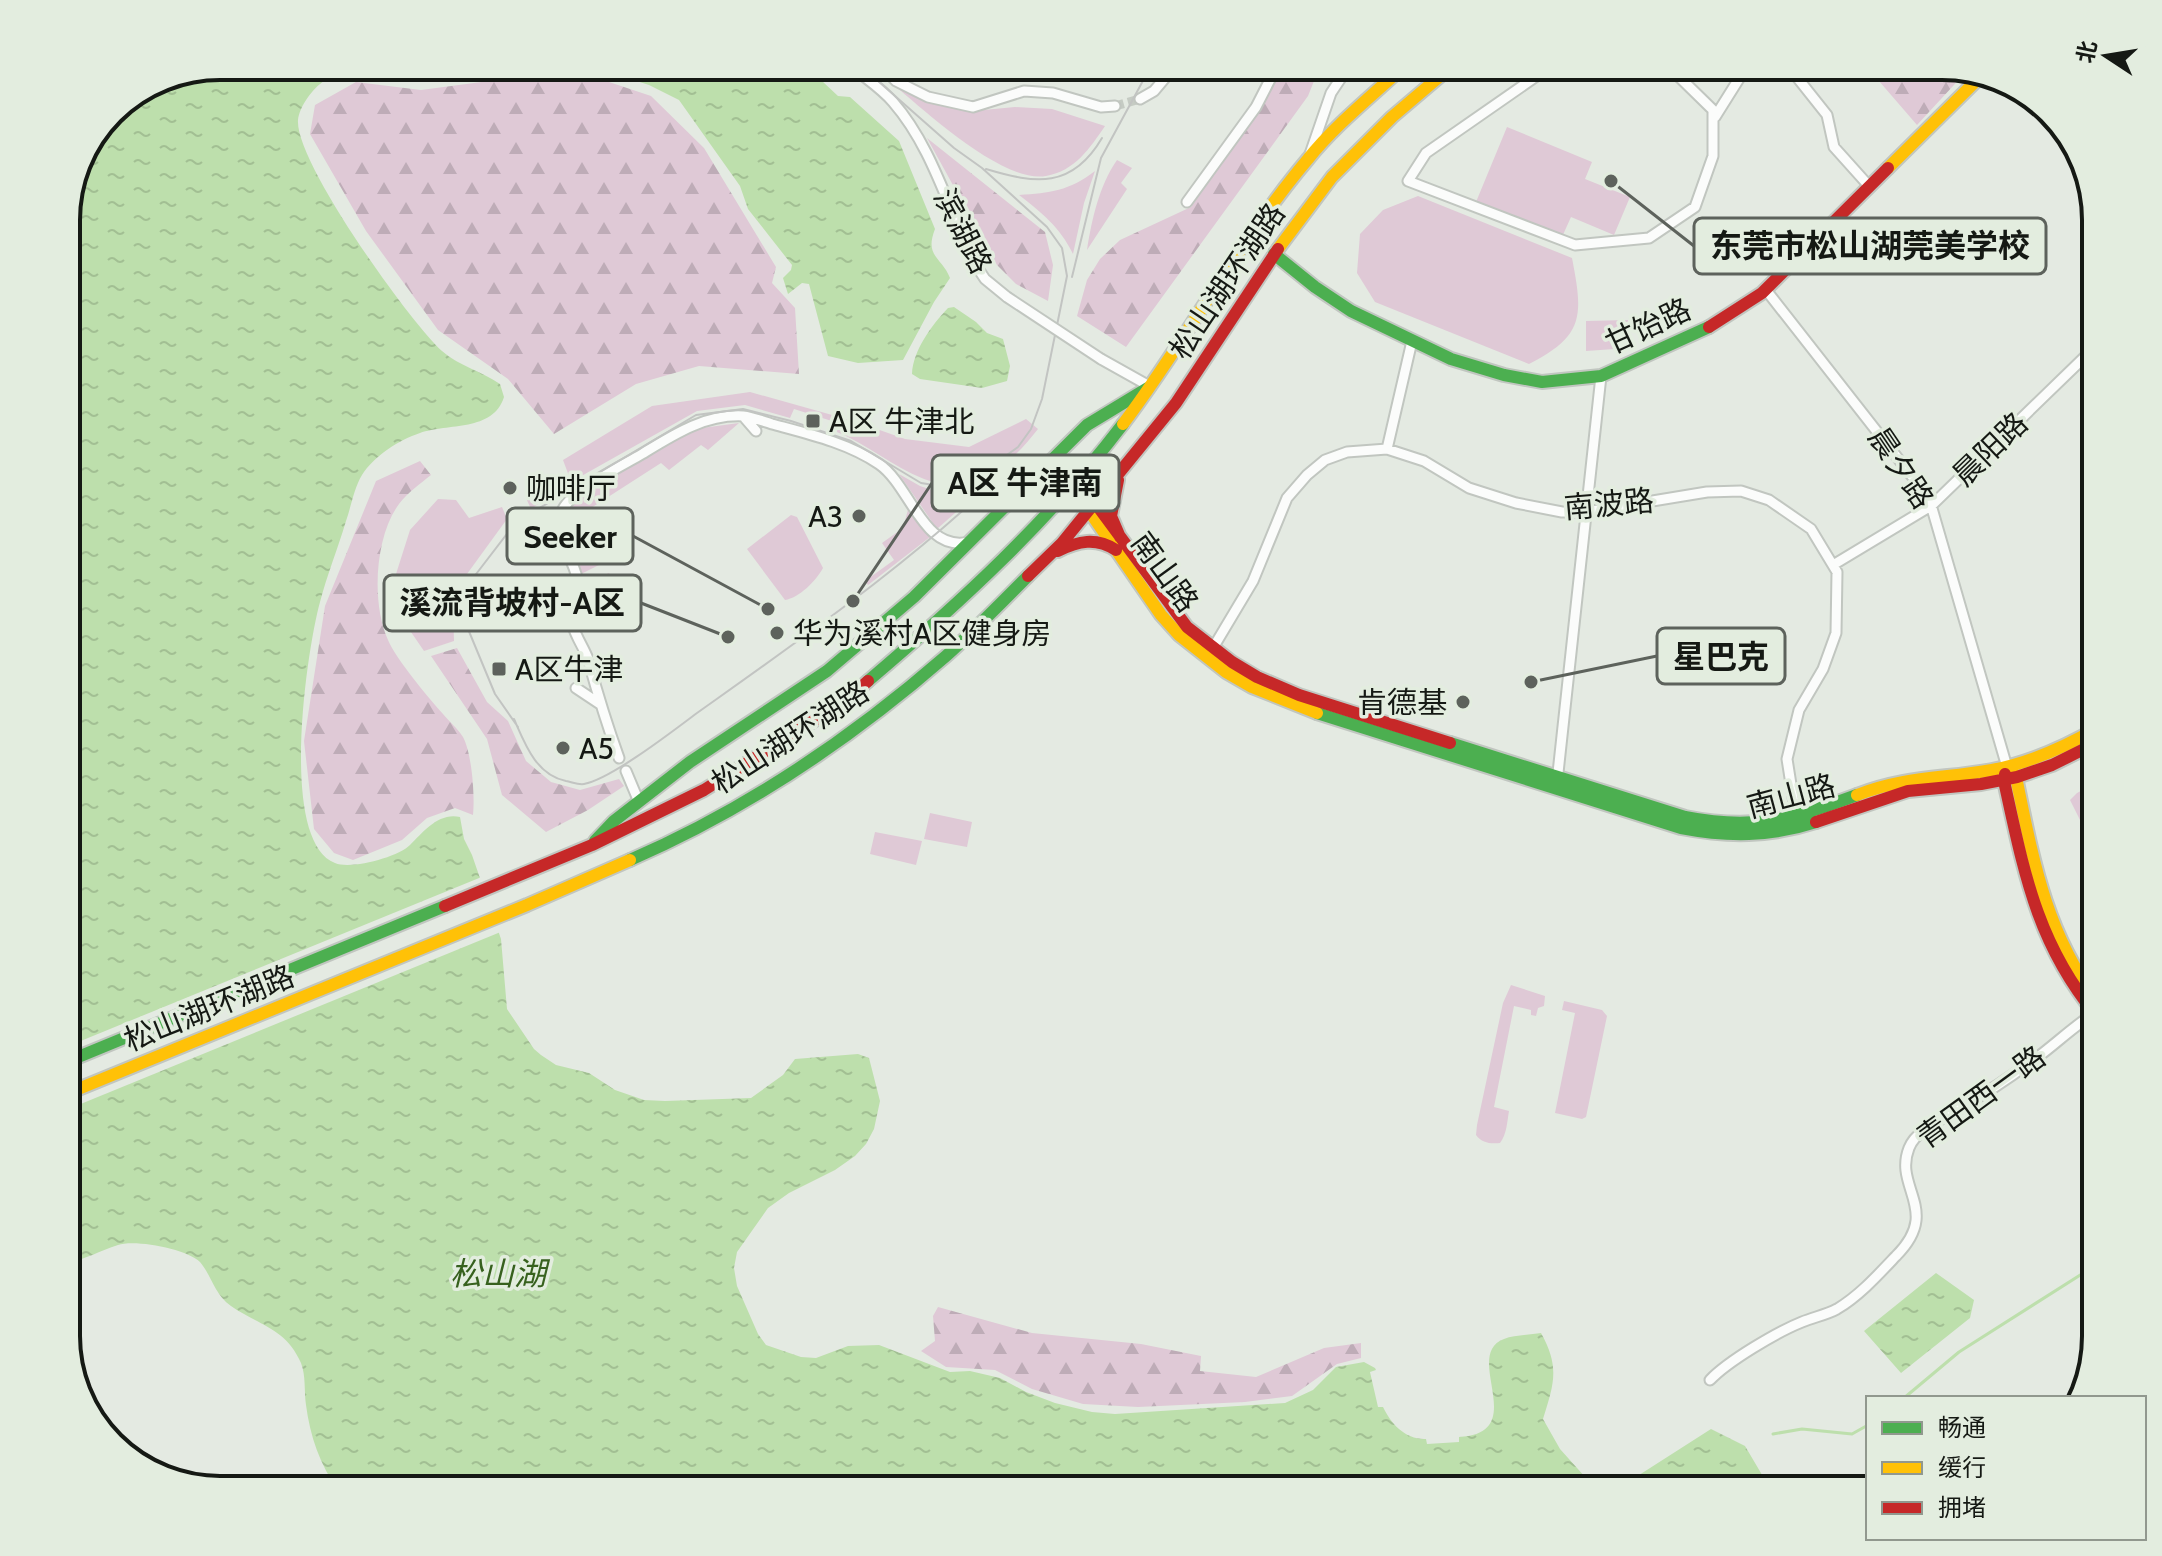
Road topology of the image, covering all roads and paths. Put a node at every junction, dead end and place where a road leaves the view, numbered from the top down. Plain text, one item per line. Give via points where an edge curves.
1 (869, 80) edge
2 (895, 80) edge
3 (1163, 80) edge
4 (1270, 80) edge
5 (1340, 80) edge
6 (1389, 80) edge
7 (1436, 80) edge
8 (1531, 80) edge
9 (1682, 80) edge
10 (1738, 80) edge
11 (1799, 80) edge
12 (1973, 84) edge
13 (1140, 99) tunnel mouth
14 (1115, 106) tunnel mouth
15 (1715, 117) junction
16 (1309, 157) junction
17 (1869, 186) junction
18 (1187, 202) dead end
19 (1274, 254) junction
20 (1766, 290) junction
21 (1412, 341) junction
22 (2082, 360) edge
23 (1601, 376) junction
24 (1151, 387) junction
25 (743, 416) junction
26 (756, 431) dead end
27 (1387, 449) junction
28 (1122, 472) junction
29 (1072, 486) junction
30 (1931, 506) junction
31 (1092, 508) junction
32 (1586, 512) junction
33 (973, 542) junction
34 (1118, 544) junction
35 (1048, 558) junction
36 (1833, 565) junction
37 (1213, 648) junction
38 (576, 688) dead end
39 (600, 704) junction
40 (2082, 736) edge
41 (2082, 750) edge
42 (619, 758) dead end
43 (626, 771) dead end
44 (2009, 775) junction
45 (1557, 783) junction
46 (639, 802) junction
47 (1796, 816) junction
48 (592, 845) junction
49 (2082, 981) edge
50 (2082, 997) edge
51 (2082, 1020) edge
52 (80, 1056) edge
53 (80, 1088) edge
54 (1710, 1380) dead end

1 - 24 street, 滨湖路, bridge via 922,145 985,279
2 - 14 street via 928,97 973,107 1040,89 1101,107
3 - 13 street
4 - 18 street
5 - 16 street
6 - 16 main road, 松山湖环湖路
7 - 19 main road, 松山湖环湖路 via 1332,177
8 - 15 street via 1426,153 1408,181 1575,245 1649,238 1695,207 1713,156
9 - 15 street
10 - 15 street
11 - 17 street via 1827,115 1834,147
12 - 17 main road, 甘饴路
16 - 24 main road, 松山湖环湖路 via 1230,262
17 - 20 main road, 甘饴路
19 - 21 main road, 甘饴路 via 1351,311
19 - 28 main road, 松山湖环湖路 via 1176,403
20 - 23 main road, 甘饴路 via 1703,331
20 - 30 street, 晨夕路
21 - 23 main road, 甘饴路 via 1464,364 1526,379 1559,382
21 - 27 street
22 - 30 street, 晨阳路
23 - 32 street
24 - 29 main road, 松山湖环湖路
24 - 33 main road via 1087,425
25 - 26 street
25 - 33 street via 851,448 882,466 936,536 947,543
25 - 39 street via 700,422 682,431 595,483 563,509 559,526 578,579 573,627
27 - 32 street, 南波路 via 1424,461 1481,492 1562,512
27 - 37 street, 南波路 via 1347,452 1325,460 1307,475 1287,498 1253,581
28 - 31 main road, 松山湖环湖路
28 - 34 main road via 1111,509
29 - 31 main road, 南山路
29 - 48 main road, 松山湖环湖路 via 970,594 845,701 704,790
30 - 36 street, 晨阳路
30 - 44 street, 晨夕路
31 - 34 main road, 南山路
31 - 35 main road, 松山湖环湖路
32 - 36 street, 南波路 via 1741,491 1769,500 1811,529
32 - 45 street
33 - 46 main road via 827,671 708,748
34 - 35 main road via 1087,540
34 - 37 main road, 南山路 via 1187,627
34 - 45 main road, 南山路 via 1179,635 1252,687 1295,706
35 - 53 main road, 松山湖环湖路 via 875,715 721,814 527,905
36 - 47 street, 南波路 via 1836,633 1799,710 1787,759
37 - 45 main road, 南山路 via 1257,677 1299,695
38 - 39 street
39 - 42 street
40 - 44 main road, 南山路
41 - 44 main road, 南山路
43 - 46 street
44 - 45 main road, 南山路 via 1908,791 1800,828 1735,837 1681,828
44 - 47 main road, 南山路 via 1906,780
44 - 49 main road via 2040,894
44 - 50 main road via 2030,897 2062,972
45 - 47 main road, 南山路 via 1716,824 1760,824
46 - 48 main road
48 - 52 main road, 松山湖环湖路
51 - 54 street, 青田西一路 via 2004,1082 1914,1140 1906,1166 1916,1205 1914,1231 1904,1249 1830,1312 1792,1327

